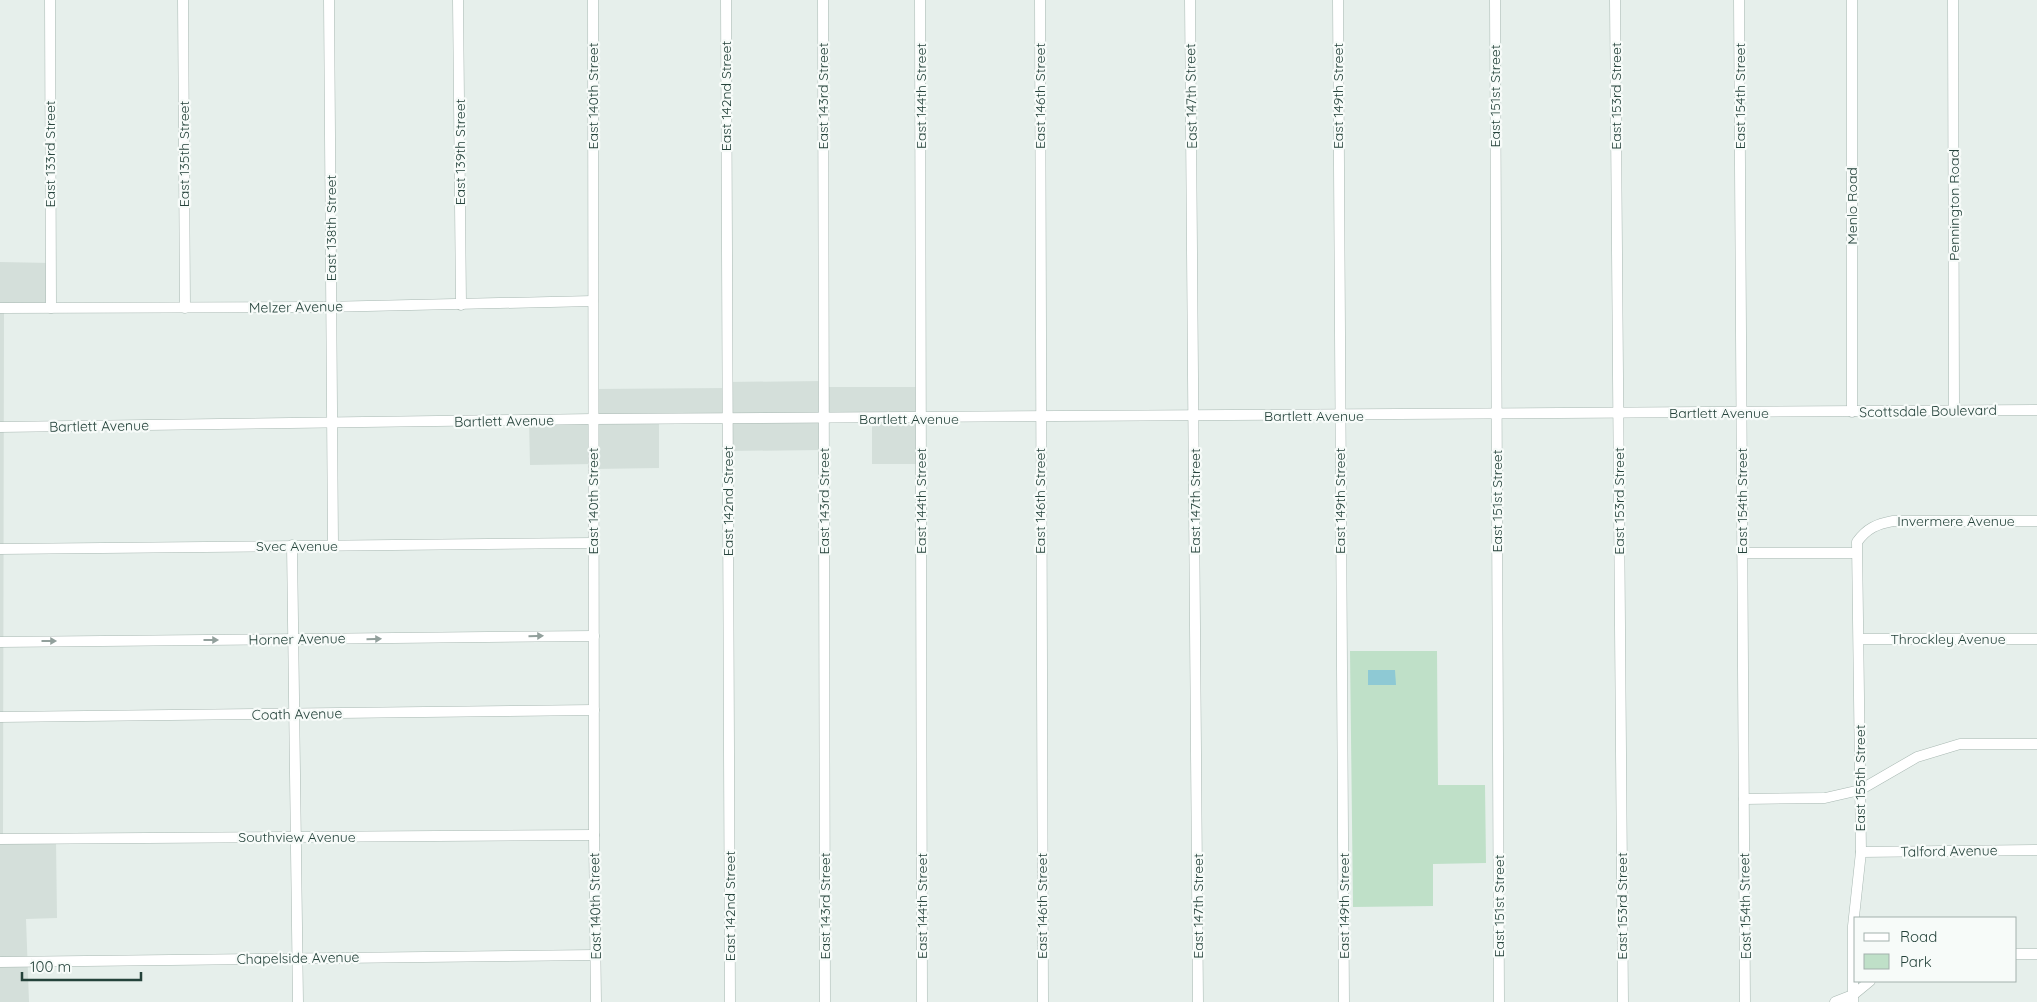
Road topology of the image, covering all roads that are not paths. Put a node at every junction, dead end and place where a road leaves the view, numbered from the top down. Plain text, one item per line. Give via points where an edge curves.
1 (50, 0) edge
2 (183, 0) edge
3 (329, 0) edge
4 (458, 0) edge
5 (592, 0) edge
6 (726, 0) edge
7 (823, 0) edge
8 (920, 0) edge
9 (1040, 0) edge
10 (1190, 0) edge
11 (1338, 0) edge
12 (1495, 0) edge
13 (1615, 0) edge
14 (1739, 0) edge
15 (1852, 0) edge
16 (1953, 0) edge
17 (593, 302) junction
18 (461, 304) junction
19 (331, 307) junction
20 (0, 308) edge
21 (51, 308) junction
22 (185, 308) junction
23 (1954, 409) junction
24 (2037, 410) edge
25 (1741, 412) junction
26 (1818, 412) joint
27 (1852, 412) junction
28 (1618, 413) junction
29 (1497, 414) junction
30 (1340, 415) junction
31 (1194, 417) junction
32 (1040, 418) junction
33 (728, 419) junction
34 (823, 419) junction
35 (921, 419) junction
36 (593, 420) junction
37 (333, 423) junction
38 (0, 427) edge
39 (2037, 521) edge
40 (594, 544) junction
41 (292, 546) junction
42 (333, 546) junction
43 (0, 550) edge
44 (1742, 553) junction
45 (1856, 553) junction
46 (594, 636) junction
47 (1860, 639) junction
48 (2037, 639) edge
49 (293, 640) junction
50 (0, 642) edge
51 (594, 710) junction
52 (294, 714) junction
53 (0, 717) edge
54 (2037, 744) edge
55 (1860, 790) junction
56 (1744, 799) junction
57 (594, 835) junction
58 (296, 837) junction
59 (0, 839) edge
60 (2037, 850) edge
61 (1861, 852) junction
62 (2017, 954) edge
63 (2037, 954) edge
64 (596, 956) junction
65 (297, 958) junction
66 (0, 962) edge
67 (1869, 982) edge
68 (1853, 998) edge
69 (298, 1002) edge
70 (596, 1002) edge
71 (730, 1002) edge
72 (825, 1002) edge
73 (922, 1002) edge
74 (1043, 1002) edge
75 (1198, 1002) edge
76 (1344, 1002) edge
77 (1499, 1002) edge
78 (1623, 1002) edge
79 (1745, 1002) edge
80 (1835, 1002) edge

1 - 21 street, East 133rd Street
2 - 22 street, East 135th Street
3 - 19 street, East 138th Street
4 - 18 street, East 139th Street
5 - 17 street, East 140th Street
6 - 33 street, East 142nd Street
7 - 34 street, East 143rd Street
8 - 35 street, East 144th Street
9 - 32 street, East 146th Street
10 - 31 street, East 147th Street
11 - 30 street, East 149th Street
12 - 29 street, East 151st Street
13 - 28 street, East 153rd Street
14 - 25 street, East 154th Street
15 - 27 street, Menlo Road
16 - 23 street, Pennington Road
17 - 18 street, Melzer Avenue
17 - 36 street, East 140th Street
18 - 19 street, Melzer Avenue
19 - 22 street, Melzer Avenue
19 - 37 street, East 138th Street
20 - 21 street, Melzer Avenue
21 - 22 street, Melzer Avenue
23 - 24 street, Scottsdale Boulevard
23 - 27 street, Scottsdale Boulevard
25 - 26 street, Bartlett Avenue
25 - 28 street, Bartlett Avenue
25 - 44 street, East 154th Street
26 - 27 street, Scottsdale Boulevard
28 - 29 street, Bartlett Avenue
28 - 78 street, East 153rd Street
29 - 30 street, Bartlett Avenue
29 - 77 street, East 151st Street
30 - 31 street, Bartlett Avenue
30 - 76 street, East 149th Street
31 - 32 street, Bartlett Avenue
31 - 75 street, East 147th Street
32 - 35 street, Bartlett Avenue
32 - 74 street, East 146th Street
33 - 34 street, Bartlett Avenue
33 - 36 street, Bartlett Avenue
33 - 71 street, East 142nd Street
34 - 35 street, Bartlett Avenue
34 - 72 street, East 143rd Street
35 - 73 street, East 144th Street
36 - 37 street, Bartlett Avenue
36 - 40 street, East 140th Street
37 - 38 street, Bartlett Avenue
37 - 42 street, East 138th Street
39 - 45 street, Invermere Avenue via 1886,522 1866,530 1857,542
40 - 42 street, Svec Avenue
40 - 46 street, East 140th Street
41 - 42 street, Svec Avenue
41 - 43 street, Svec Avenue
41 - 49 street
44 - 45 street
44 - 56 street, East 154th Street
45 - 47 street, East 155th Street
49 -> 46 street, Horner Avenue
46 - 51 street, East 140th Street
47 - 48 street, Throckley Avenue
47 - 55 street, East 155th Street
50 -> 49 street, Horner Avenue
49 - 52 street
51 - 52 street, Coath Avenue
51 - 57 street, East 140th Street
52 - 53 street, Coath Avenue
52 - 58 street
54 - 55 street via 1960,744 1947,747 1917,757
55 - 56 street via 1825,798
55 - 61 street, East 155th Street
56 - 79 street, East 154th Street
57 - 58 street, Southview Avenue
57 - 64 street, East 140th Street
58 - 59 street, Southview Avenue
58 - 65 street
60 - 61 street, Talford Avenue
61 - 68 street, East 155th Street via 1853,926
62 - 63 street
64 - 65 street, Chapelside Avenue
64 - 70 street, East 140th Street
65 - 66 street, Chapelside Avenue
65 - 69 street
67 - 68 street
68 - 80 street

